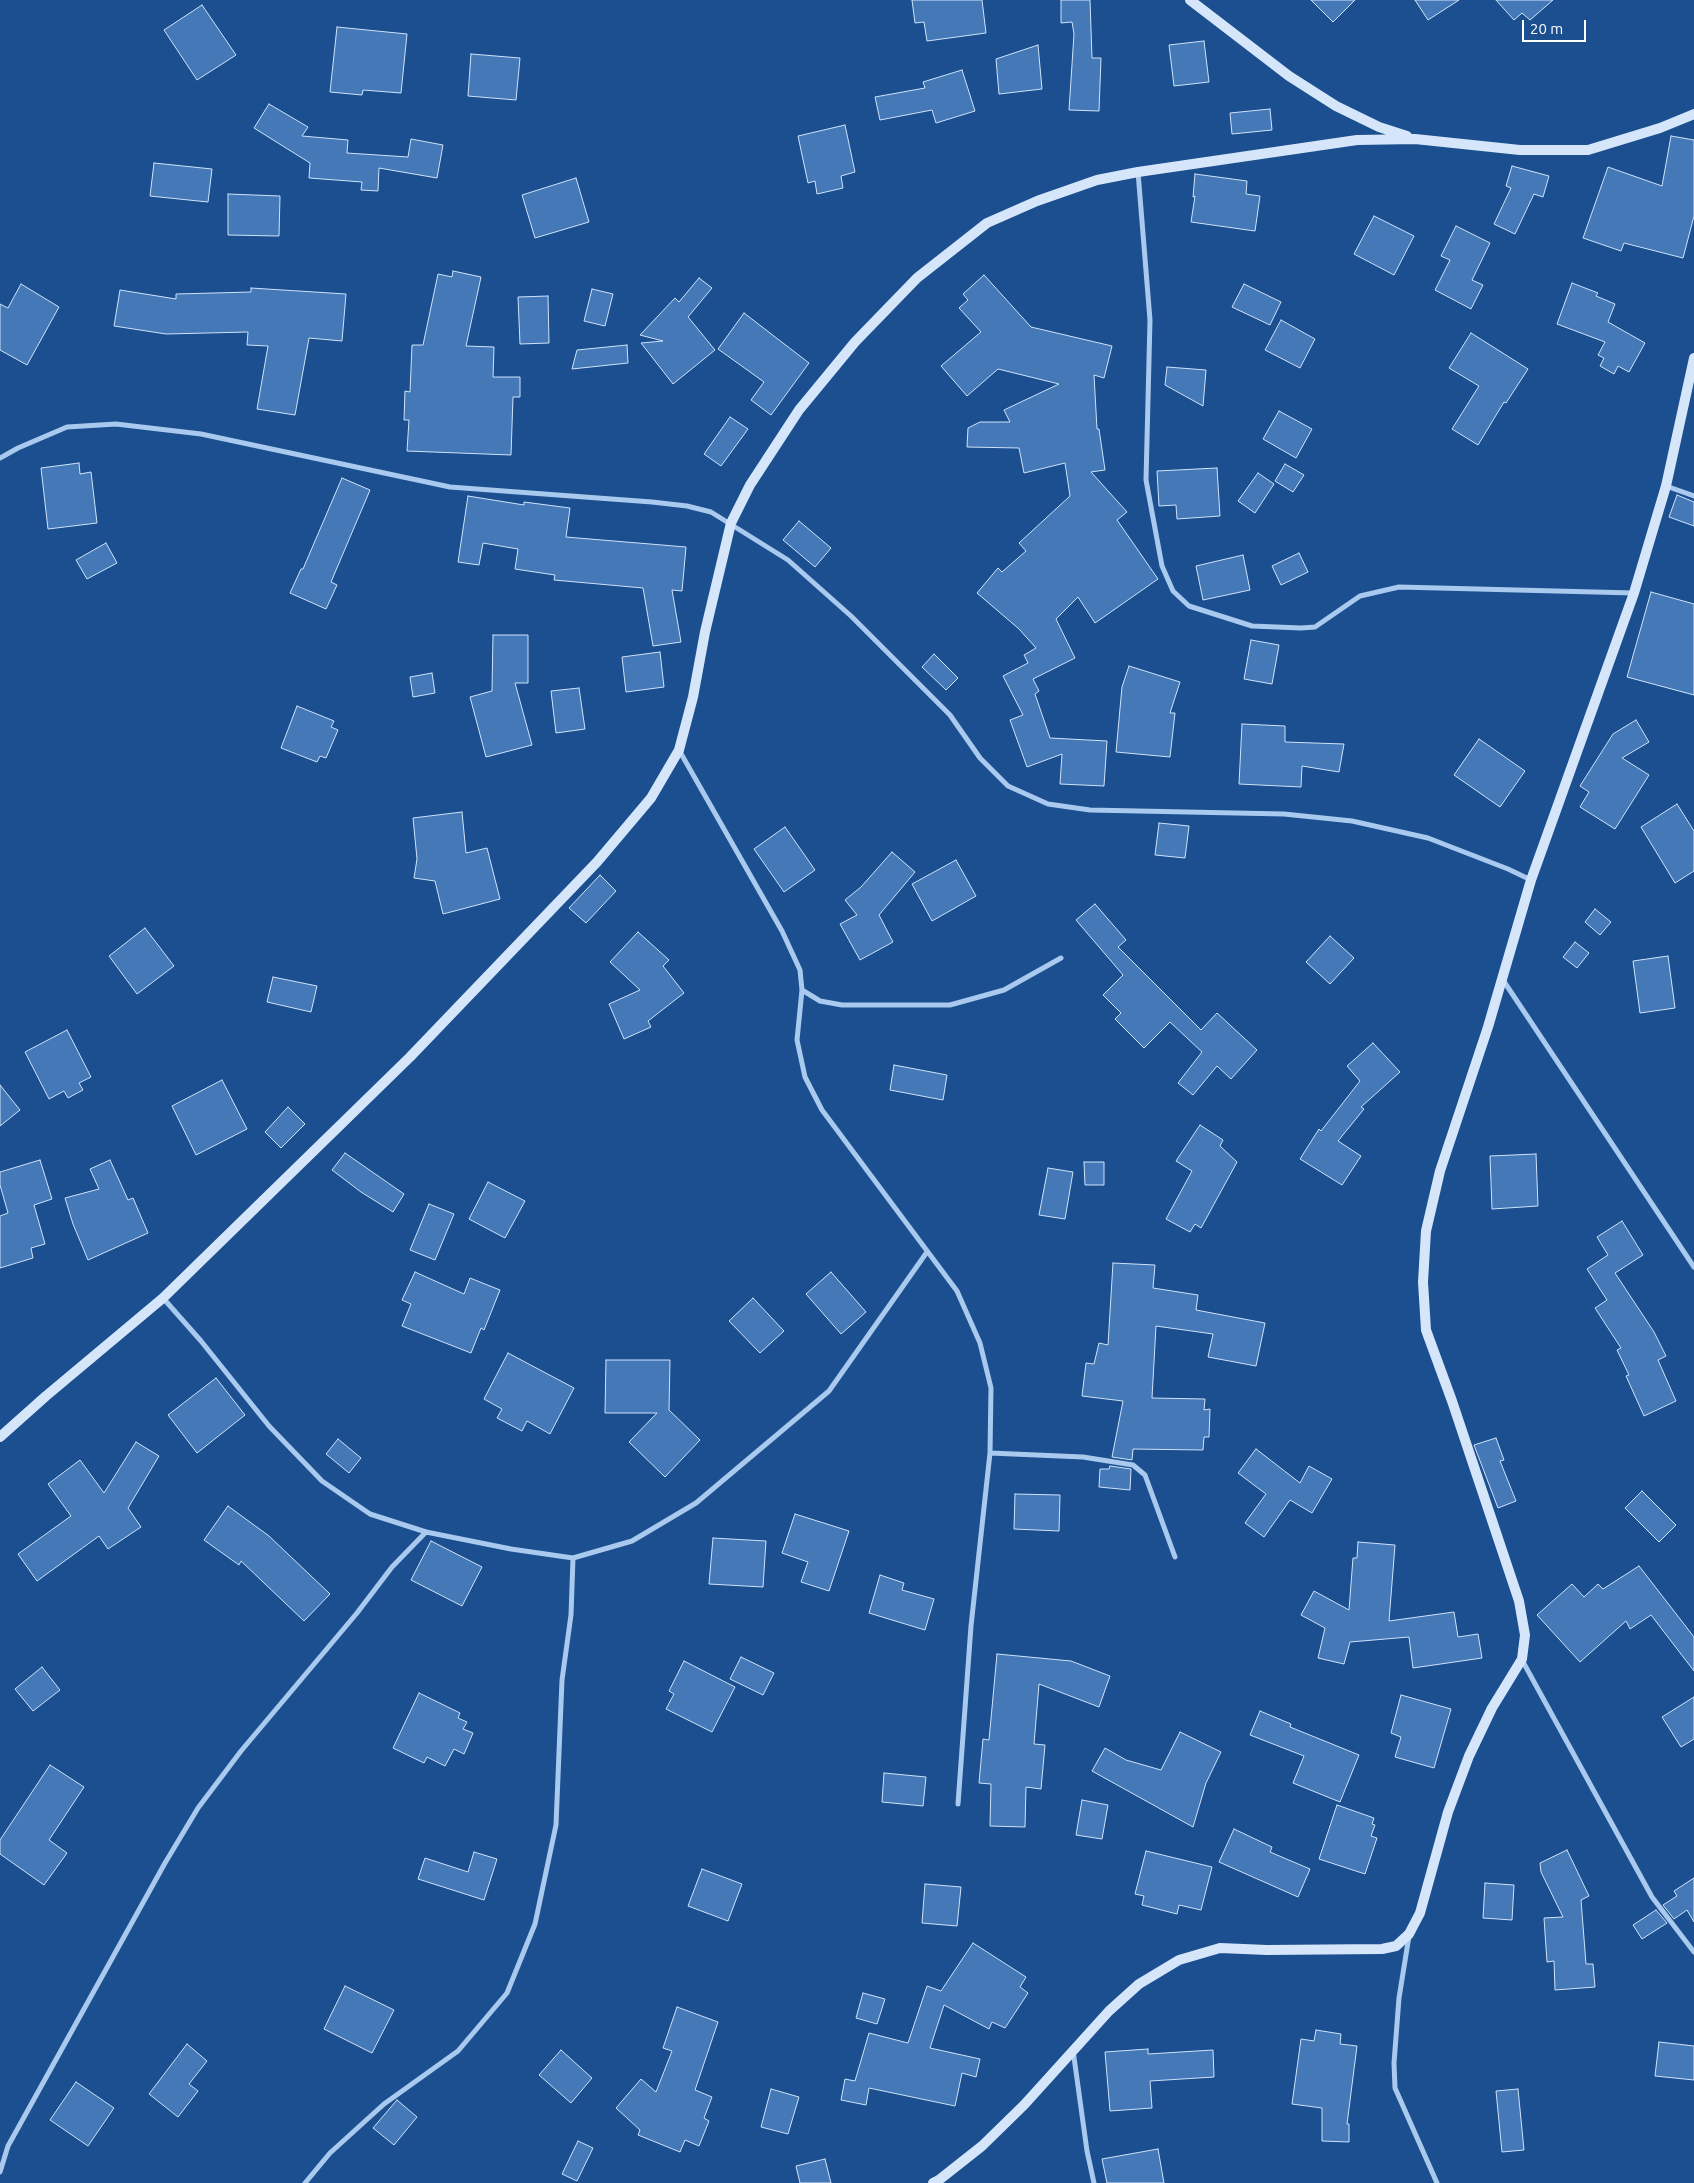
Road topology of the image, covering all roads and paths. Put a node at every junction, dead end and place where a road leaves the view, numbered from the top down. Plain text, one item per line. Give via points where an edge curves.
1 (1190, 0) edge
2 (1694, 114) edge
3 (1415, 139) junction
4 (1138, 172) junction
5 (1694, 358) edge
6 (0, 458) edge
7 (1666, 486) junction
8 (1694, 496) edge
9 (731, 523) junction
10 (1634, 593) junction
11 (679, 750) junction
12 (1530, 880) junction
13 (1061, 958) dead end
14 (1503, 979) junction
15 (802, 990) junction
16 (927, 1252) junction
17 (1694, 1267) edge
18 (163, 1298) junction
19 (0, 1437) edge
20 (990, 1454) junction
21 (426, 1532) junction
22 (1175, 1557) dead end
23 (573, 1558) junction
24 (1522, 1660) junction
25 (958, 1804) dead end
26 (1409, 1934) junction
27 (1694, 1952) edge
28 (1073, 2049) junction
29 (0, 2172) edge
30 (306, 2183) edge
31 (933, 2183) edge
32 (1094, 2183) edge
33 (1437, 2183) edge

1 - 3 street via 1289,76 1336,106 1379,127
2 - 3 street via 1588,150 1520,150
3 - 4 street via 1357,140
4 - 9 street via 1097,180 987,223 917,278 855,342 799,410 750,486
4 - 10 street via 1150,320 1146,480 1162,566 1173,591 1189,606 1252,626 1301,628 1315,627 1360,596 1399,587
5 - 7 street
6 - 9 street via 67,427 116,424 200,434 450,487 670,504 711,512
7 - 8 street
7 - 10 street
9 - 11 street
9 - 12 street via 788,560 851,616 950,715 980,758 1008,786 1048,804 1090,810 1284,814 1352,821 1428,838
10 - 12 street
11 - 15 street via 782,931 800,970
11 - 18 street via 650,798 583,877 410,1057
12 - 14 street
13 - 15 street via 1004,990 950,1005 842,1005 820,1001
14 - 17 street
14 - 24 street via 1440,1171 1426,1231 1423,1282 1426,1330 1519,1601 1525,1635
15 - 16 street via 797,1040 805,1077 822,1110
16 - 20 street via 957,1291 980,1343 991,1388
16 - 23 street via 829,1391 696,1503 632,1541
18 - 19 street
18 - 21 street via 269,1426 322,1481 370,1514
20 - 22 street via 1083,1457 1132,1465 1145,1475
20 - 25 street via 971,1626
21 - 23 street
21 - 29 street via 392,1567 198,1808 8,2146
23 - 30 street via 571,1615 562,1680 556,1825 535,1924 507,1994 458,2051 384,2104 330,2152
24 - 26 street via 1492,1708 1469,1756 1448,1812 1420,1913
24 - 27 street via 1652,1897
26 - 28 street via 1396,1946 1382,1949 1220,1948 1179,1960 1139,1984 1108,2011
26 - 33 street via 1399,1998 1395,2088
28 - 31 street via 1024,2106 982,2146
28 - 32 street

